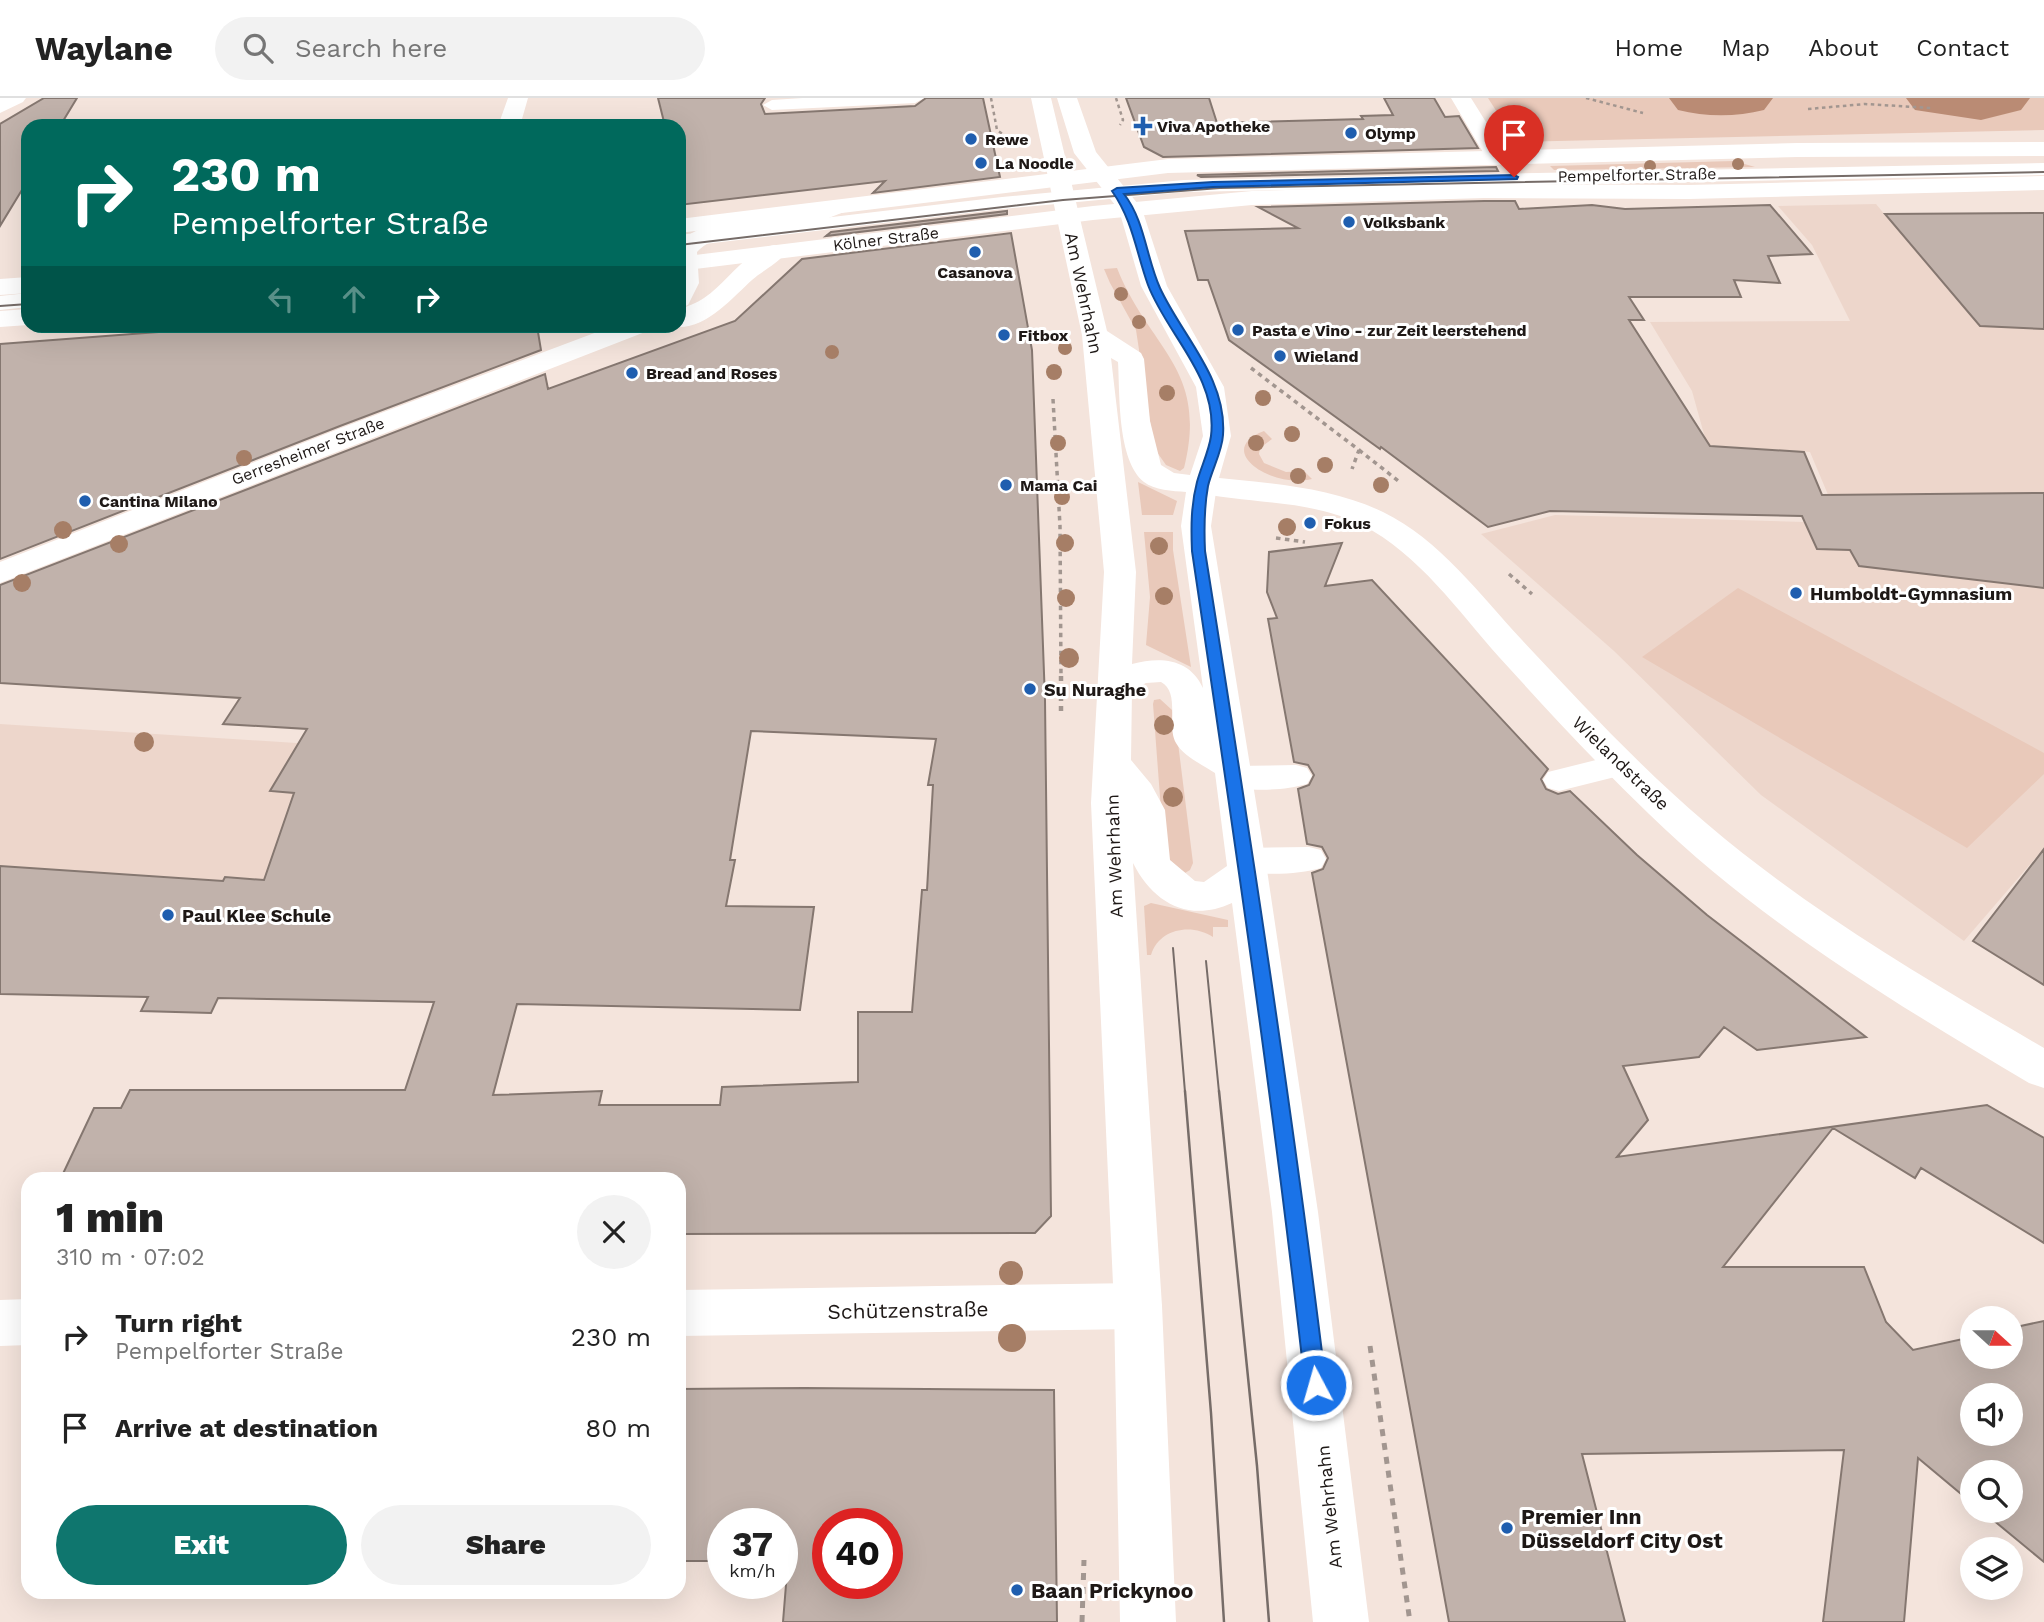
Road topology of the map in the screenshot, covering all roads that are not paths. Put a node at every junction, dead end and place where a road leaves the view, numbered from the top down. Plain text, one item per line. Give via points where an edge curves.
1 (16, 98) edge
2 (518, 98) edge
3 (915, 98) edge
4 (1041, 98) edge
5 (1068, 98) edge
6 (1461, 98) edge
7 (772, 105) dead end
8 (0, 107) edge
9 (511, 119) edge
10 (2044, 149) edge
11 (1731, 154) junction
12 (1498, 159) junction
13 (2044, 169) edge
14 (1779, 172) junction
15 (1537, 175) junction
16 (2044, 183) edge
17 (1108, 188) junction
18 (1572, 191) junction
19 (1063, 198) junction
20 (1093, 213) joint
21 (686, 246) edge
22 (686, 247) edge
23 (686, 247) edge
24 (774, 253) junction
25 (686, 264) edge
26 (21, 286) edge
27 (0, 287) edge
28 (686, 289) edge
29 (21, 301) edge
30 (0, 303) edge
31 (686, 317) edge
32 (21, 318) edge
33 (0, 319) edge
34 (619, 333) edge
35 (1095, 335) junction
36 (1202, 485) junction
37 (0, 573) edge
38 (1115, 685) junction
39 (1114, 765) junction
40 (1620, 765) junction
41 (1234, 773) junction
42 (1296, 776) dead end
43 (1559, 780) dead end
44 (1310, 859) dead end
45 (1247, 865) junction
46 (2044, 1070) edge
47 (1138, 1306) junction
48 (686, 1313) edge
49 (0, 1322) edge
50 (21, 1322) edge
51 (1147, 1622) edge
52 (1341, 1622) edge

1 - 8 street
2 - 9 street
3 - 7 lane
4 - 19 street, Am Wehrhahn
5 - 17 street, Am Wehrhahn via 1085,153
6 - 12 street
10 - 11 street, Pempelforter Straße
11 - 14 street via 1760,159
11 - 15 street, Pempelforter Straße
12 - 15 street, Pempelforter Straße
12 - 17 street, Pempelforter Straße via 1188,166
13 - 14 lane, Pempelforter Straße
14 - 15 lane, Pempelforter Straße
14 - 18 street via 1774,181 1763,183
15 - 17 street, Pempelforter Straße via 1252,198
15 - 18 street, Pempelforter Straße
16 - 18 street, Pempelforter Straße
17 - 19 street, Kölner Straße
17 - 19 lane, Pempelforter Straße
17 - 20 street, Pempelforter Straße
17 - 36 street, Am Wehrhahn via 1167,313 1210,387 1217,436
19 - 20 street, Kölner Straße
19 - 21 street, Kölner Straße via 836,207 787,225 721,232
19 - 22 lane, Pempelforter Straße
19 - 24 street, Kölner Straße
19 - 35 street, Am Wehrhahn
23 - 24 street, Kölner Straße
24 - 31 street via 714,303
25 - 28 street
26 - 27 street
29 - 30 lane
32 - 33 street
34 - 37 street, Gerresheimer Straße
35 - 36 street, Wielandstraße via 1131,359 1143,461 1148,469 1161,478
35 - 38 street, Am Wehrhahn via 1120,572
36 - 40 street, Wielandstraße via 1332,523 1371,518 1396,533
36 - 41 street, Am Wehrhahn via 1196,526 1198,551
38 - 39 street, Am Wehrhahn
38 - 41 street via 1142,671 1180,679 1185,686 1191,738
39 - 45 street via 1146,805 1150,858 1169,884 1187,896 1211,897
39 - 47 street, Am Wehrhahn via 1110,803
40 - 43 lane
40 - 46 street, Wielandstraße via 1718,854 1800,915 1898,984
41 - 42 lane
41 - 45 street, Am Wehrhahn
44 - 45 lane
45 - 52 street, Am Wehrhahn via 1308,1306
47 - 48 street, Schützenstraße
47 - 51 street, Am Wehrhahn
49 - 50 street

